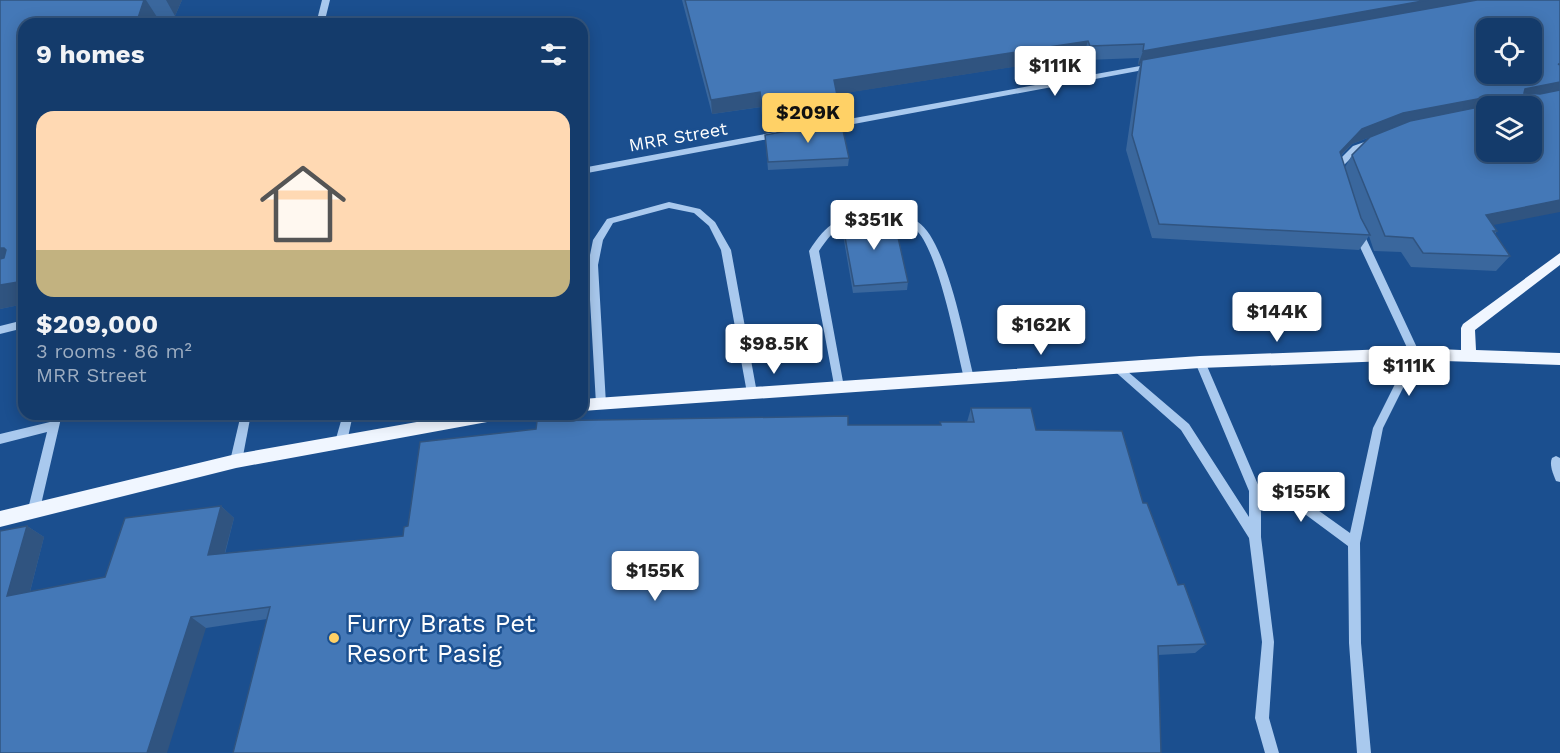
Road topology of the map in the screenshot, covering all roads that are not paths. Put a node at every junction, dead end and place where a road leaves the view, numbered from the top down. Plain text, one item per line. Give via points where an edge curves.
1 (326, 0) edge
2 (322, 18) edge
3 (1162, 64) edge
4 (814, 128) edge
5 (791, 133) edge
6 (1387, 136) edge
7 (588, 170) edge
8 (1339, 178) edge
9 (1354, 221) edge
10 (1560, 258) edge
11 (18, 326) edge
12 (0, 330) edge
13 (1415, 354) junction
14 (1469, 355) junction
15 (1560, 359) edge
16 (1200, 362) junction
17 (1116, 368) junction
18 (969, 378) junction
19 (839, 387) junction
20 (752, 393) junction
21 (601, 404) junction
22 (588, 405) edge
23 (56, 420) edge
24 (245, 420) edge
25 (346, 420) edge
26 (464, 420) edge
27 (0, 439) edge
28 (341, 442) junction
29 (236, 461) junction
30 (1556, 461) dead end
31 (1560, 477) edge
32 (1255, 491) junction
33 (34, 509) junction
34 (0, 519) edge
35 (1255, 537) junction
36 (1354, 543) junction
37 (1272, 753) edge
38 (1364, 753) edge

1 - 2 street
3 - 4 street
5 - 7 street, MRR Street
6 - 8 street via 1356,148 1336,168
9 - 13 street
10 - 14 main road via 1468,328
11 - 12 street
13 - 14 main road
13 - 16 main road
13 - 36 street via 1378,428
14 - 15 main road
16 - 17 main road
16 - 32 street
17 - 18 main road
17 - 35 street via 1185,428
18 - 19 main road
18 - 19 street via 935,252 922,229 901,217 851,217 830,227 814,251
19 - 20 main road
20 - 21 main road
20 - 21 street via 726,250 712,224 697,211 669,205 610,221 598,240 593,265
21 - 22 main road
23 - 27 street
23 - 33 street
24 - 29 street
25 - 28 street
26 - 28 main road
28 - 29 main road
29 - 33 main road
30 - 31 street
32 - 35 street
32 - 36 street via 1297,502
33 - 34 main road
35 - 37 street via 1268,642 1262,718
36 - 38 street via 1355,643

